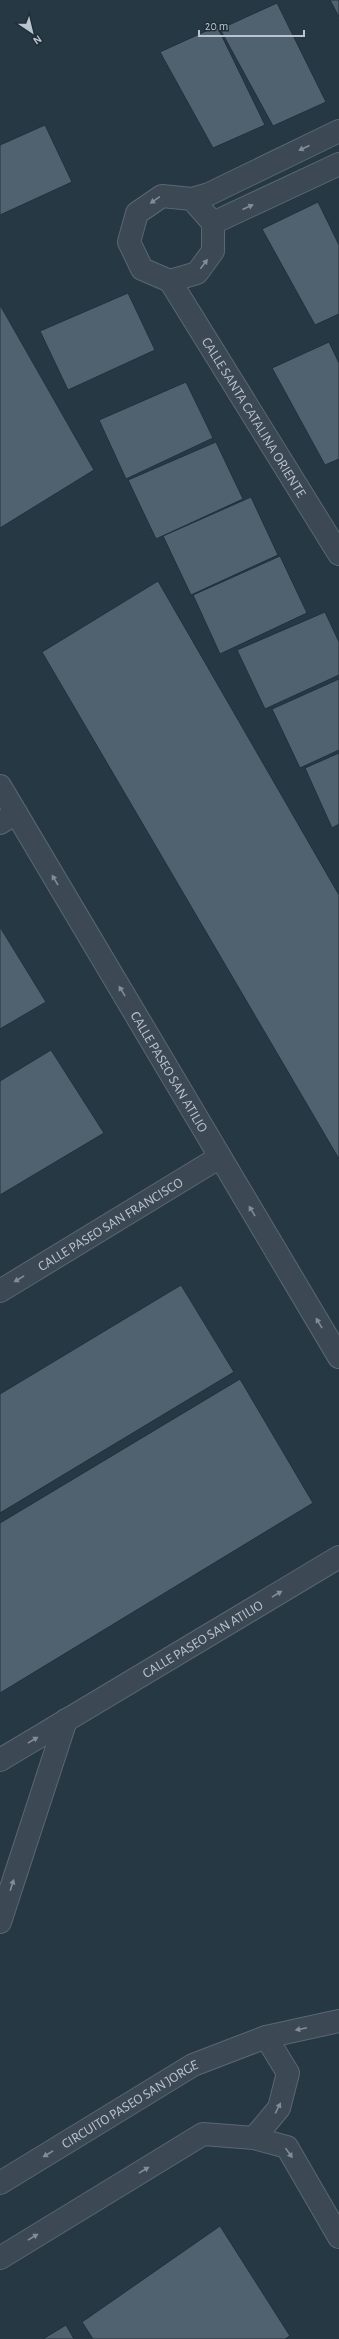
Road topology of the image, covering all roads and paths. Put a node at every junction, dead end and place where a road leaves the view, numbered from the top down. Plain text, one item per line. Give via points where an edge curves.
1 (339, 131) edge
2 (339, 164) edge
3 (192, 199) junction
4 (213, 223) junction
5 (170, 281) junction
6 (332, 531) edge
7 (339, 554) edge
8 (0, 786) edge
9 (8, 818) edge
10 (220, 1157) junction
11 (0, 1291) edge
12 (339, 1357) edge
13 (339, 1557) edge
14 (66, 1720) junction
15 (0, 1760) edge
16 (0, 1922) edge
17 (339, 2021) edge
18 (266, 2037) junction
19 (254, 2138) junction
20 (0, 2183) edge
21 (339, 2237) edge
22 (0, 2258) edge

1 -> 3 street via 209,194
4 -> 2 street
3 - 4 street
3 -> 5 street via 162,196 137,213 131,234 129,242 142,269
5 -> 4 street via 197,273 213,250
5 - 6 street, CALLE SANTA CATALINA ORIENTE
6 - 7 street, CALLE SANTA CATALINA ORIENTE
8 - 9 street, CALLE PASEO SAN ATILIO
10 -> 9 street, CALLE PASEO SAN ATILIO
10 -> 11 street, CALLE PASEO SAN FRANCISCO
12 -> 10 street, CALLE PASEO SAN ATILIO
14 -> 13 street, CALLE PASEO SAN ATILIO
15 -> 14 street, CALLE PASEO SAN ATILIO
16 -> 14 street
17 -> 18 street, CIRCUITO PASEO SAN JORGE
19 -> 18 street via 279,2108 288,2073
18 -> 20 street, CIRCUITO PASEO SAN JORGE via 193,2065
19 -> 21 street via 287,2148
22 -> 19 street via 203,2134

